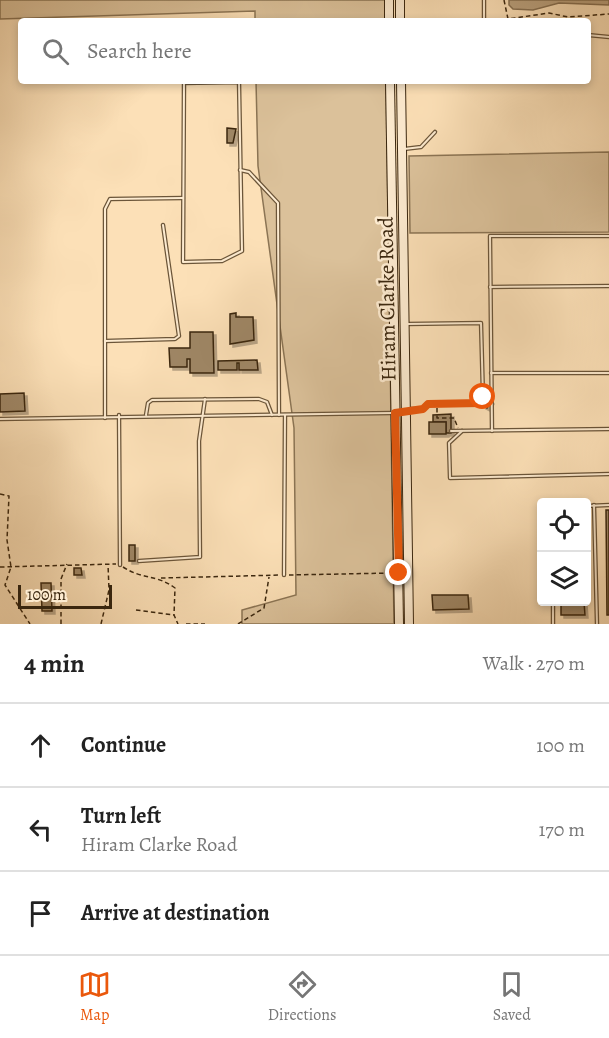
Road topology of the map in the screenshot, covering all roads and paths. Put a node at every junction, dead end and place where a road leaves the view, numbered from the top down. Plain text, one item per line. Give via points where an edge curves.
1 (389, 0) edge
2 (400, 0) edge
3 (484, 0) edge
4 (504, 0) edge
5 (609, 14) edge
6 (389, 18) edge
7 (400, 18) edge
8 (484, 18) edge
9 (507, 18) edge
10 (521, 18) edge
11 (591, 35) edge
12 (609, 37) edge
13 (184, 84) edge
14 (239, 84) edge
15 (390, 84) edge
16 (401, 84) edge
17 (435, 132) dead end
18 (391, 151) junction
19 (402, 151) junction
20 (240, 170) junction
21 (183, 198) junction
22 (163, 225) dead end
23 (609, 236) edge
24 (393, 238) junction
25 (404, 238) junction
26 (609, 286) edge
27 (490, 287) junction
28 (405, 324) junction
29 (394, 326) junction
30 (105, 341) junction
31 (609, 373) edge
32 (491, 374) junction
33 (205, 399) junction
34 (437, 404) junction
35 (407, 409) junction
36 (395, 413) junction
37 (119, 415) junction
38 (146, 415) junction
39 (203, 415) junction
40 (272, 415) junction
41 (279, 415) junction
42 (285, 415) junction
43 (105, 418) junction
44 (448, 418) junction
45 (0, 419) edge
46 (609, 429) edge
47 (451, 431) joint
48 (460, 431) junction
49 (492, 431) junction
50 (609, 474) edge
51 (0, 494) edge
52 (591, 505) edge
53 (594, 505) junction
54 (609, 505) edge
55 (407, 511) junction
56 (397, 512) junction
57 (139, 561) dead end
58 (67, 563) junction
59 (108, 564) junction
60 (120, 565) junction
61 (0, 567) edge
62 (11, 567) junction
63 (269, 575) dead end
64 (284, 575) dead end
65 (553, 606) edge
66 (136, 610) dead end
67 (174, 615) junction
68 (30, 624) edge
69 (61, 624) edge
70 (101, 624) edge
71 (177, 624) edge
72 (186, 624) edge
73 (205, 624) edge
74 (238, 624) edge
75 (399, 624) edge
76 (410, 624) edge
77 (553, 624) edge
78 (597, 624) edge

1 - 6 main road
2 - 7 main road
3 - 8 lane
4 - 9 path
5 - 10 path
11 - 12 lane
13 - 21 lane
14 - 20 lane
15 - 18 main road, Hiram Clarke Road
16 - 19 main road, Hiram Clarke Road
17 - 19 lane via 422,147
18 - 19 main road
18 - 24 main road, Hiram Clarke Road
19 - 25 main road, Hiram Clarke Road
20 - 21 lane via 242,251 222,261 183,262
20 - 41 lane via 249,172 278,203
21 - 30 lane via 110,199 105,209
22 - 30 lane via 179,336
23 - 27 lane via 490,236
24 - 25 main road
24 - 29 main road, Hiram Clarke Road
25 - 28 main road, Hiram Clarke Road
26 - 27 lane
27 - 32 lane
28 - 29 main road
28 - 34 lane via 481,323 480,403
28 - 35 main road, Hiram Clarke Road
29 - 36 main road, Hiram Clarke Road
30 - 43 lane
31 - 32 lane
32 - 49 lane
33 - 38 lane via 152,400
33 - 39 lane
33 - 40 lane via 263,399
34 - 35 lane
34 - 44 path via 438,418
35 - 36 main road
35 - 55 main road, Hiram Clarke Road
36 - 42 lane
36 - 56 main road, Hiram Clarke Road
37 - 38 lane
37 - 43 lane
37 - 60 lane
38 - 39 lane
39 - 40 lane
39 - 57 lane via 199,441 200,557
40 - 41 lane
41 - 42 lane
42 - 64 lane
43 - 45 lane
44 - 47 path
44 - 48 path via 454,418
46 - 49 lane
47 - 48 lane
48 - 49 lane
48 - 50 lane via 449,443 450,478
51 - 62 path via 9,496
52 - 53 lane
53 - 54 lane
53 - 78 lane
55 - 56 main road
55 - 76 main road, Hiram Clarke Road
56 - 75 main road, Hiram Clarke Road
58 - 59 path
58 - 62 path
58 - 69 path via 61,579
59 - 60 path
59 - 70 path via 109,590
60 - 67 path via 139,577 161,578 175,588
61 - 62 path
62 - 68 path via 5,585
63 - 74 path via 264,608
65 - 77 lane
66 - 67 path
67 - 71 path
72 - 73 path

